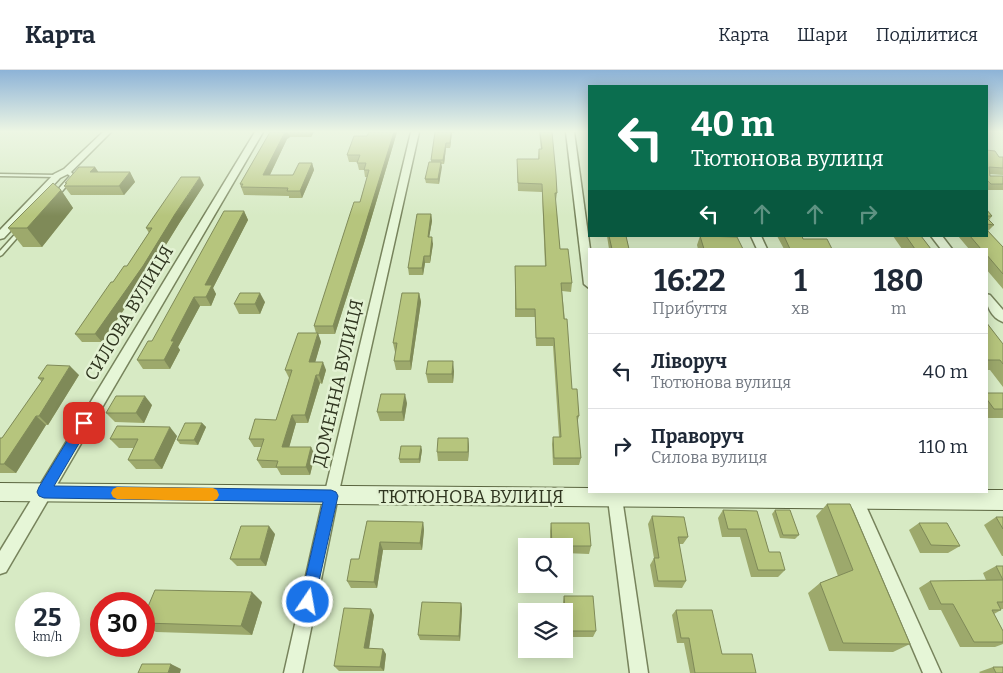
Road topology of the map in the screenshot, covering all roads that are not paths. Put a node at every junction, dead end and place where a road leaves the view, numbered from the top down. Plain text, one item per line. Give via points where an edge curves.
1 (79, 160) edge
2 (242, 160) edge
3 (409, 160) edge
4 (574, 160) edge
5 (67, 172) junction
6 (0, 175) edge
7 (57, 176) junction
8 (53, 198) edge
9 (27, 226) edge
10 (0, 236) edge
11 (937, 237) edge
12 (945, 248) edge
13 (0, 254) edge
14 (588, 276) edge
15 (988, 300) edge
16 (1003, 318) edge
17 (0, 492) edge
18 (44, 492) junction
19 (614, 495) edge
20 (881, 495) edge
21 (331, 496) junction
22 (856, 500) junction
23 (1003, 500) edge
24 (0, 566) edge
25 (293, 673) edge
26 (640, 673) edge
27 (932, 673) edge

1 - 5 street
2 - 18 street, СИЛОВА ВУЛИЦЯ
3 - 21 street, ДОМЕННА ВУЛИЦЯ
4 - 14 street
5 - 7 street
5 - 8 lane via 73,176
6 - 7 lane
7 - 10 street
9 - 13 lane
11 - 12 street
15 - 16 street
17 - 18 street, ТЮТЮНОВА ВУЛИЦЯ
18 - 21 street, ТЮТЮНОВА ВУЛИЦЯ
18 - 24 street, СИЛОВА ВУЛИЦЯ
19 - 21 street, ТЮТЮНОВА ВУЛИЦЯ
19 - 22 street, ТЮТЮНОВА ВУЛИЦЯ
19 - 26 street
20 - 22 street, ТЮТЮНОВА ВУЛИЦЯ
20 - 23 street, ТЮТЮНОВА ВУЛИЦЯ
21 - 25 street, ДОМЕННА ВУЛИЦЯ
22 - 27 street

